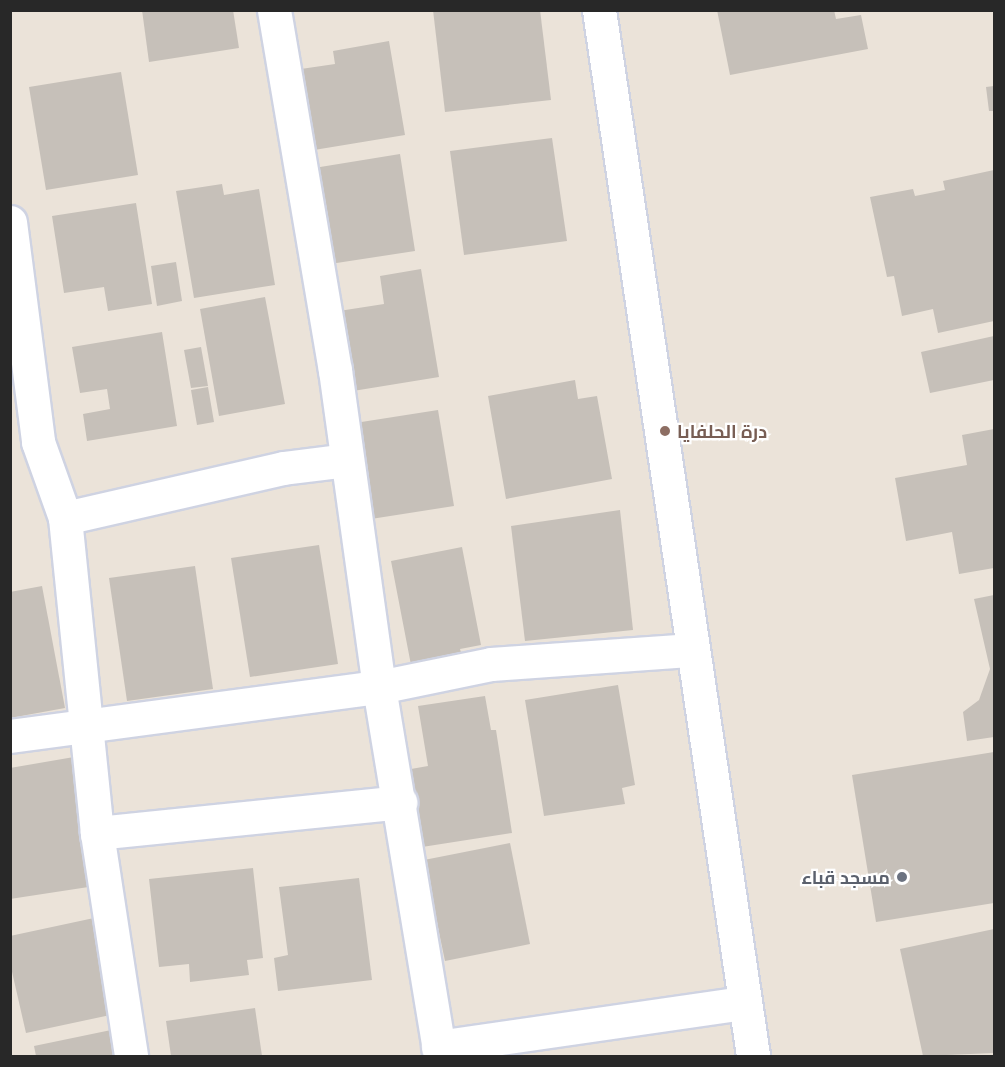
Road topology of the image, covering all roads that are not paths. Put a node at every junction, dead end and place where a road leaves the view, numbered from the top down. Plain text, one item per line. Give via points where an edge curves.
1 (274, 10) edge
2 (599, 10) edge
3 (10, 222) edge
4 (347, 460) junction
5 (65, 518) junction
6 (693, 650) junction
7 (379, 687) junction
8 (89, 724) junction
9 (10, 736) edge
10 (400, 802) junction
11 (97, 833) junction
12 (745, 1003) junction
13 (439, 1052) edge
14 (131, 1056) edge
15 (753, 1056) edge

1 - 4 street
2 - 6 street
3 - 5 street via 38,442
4 - 5 street via 283,468
4 - 7 street
5 - 8 street
6 - 7 street via 490,664
6 - 12 street
7 - 8 street
7 - 10 street
8 - 9 street
8 - 11 street
10 - 11 street
10 - 13 street
11 - 14 street
12 - 13 street
12 - 15 street

